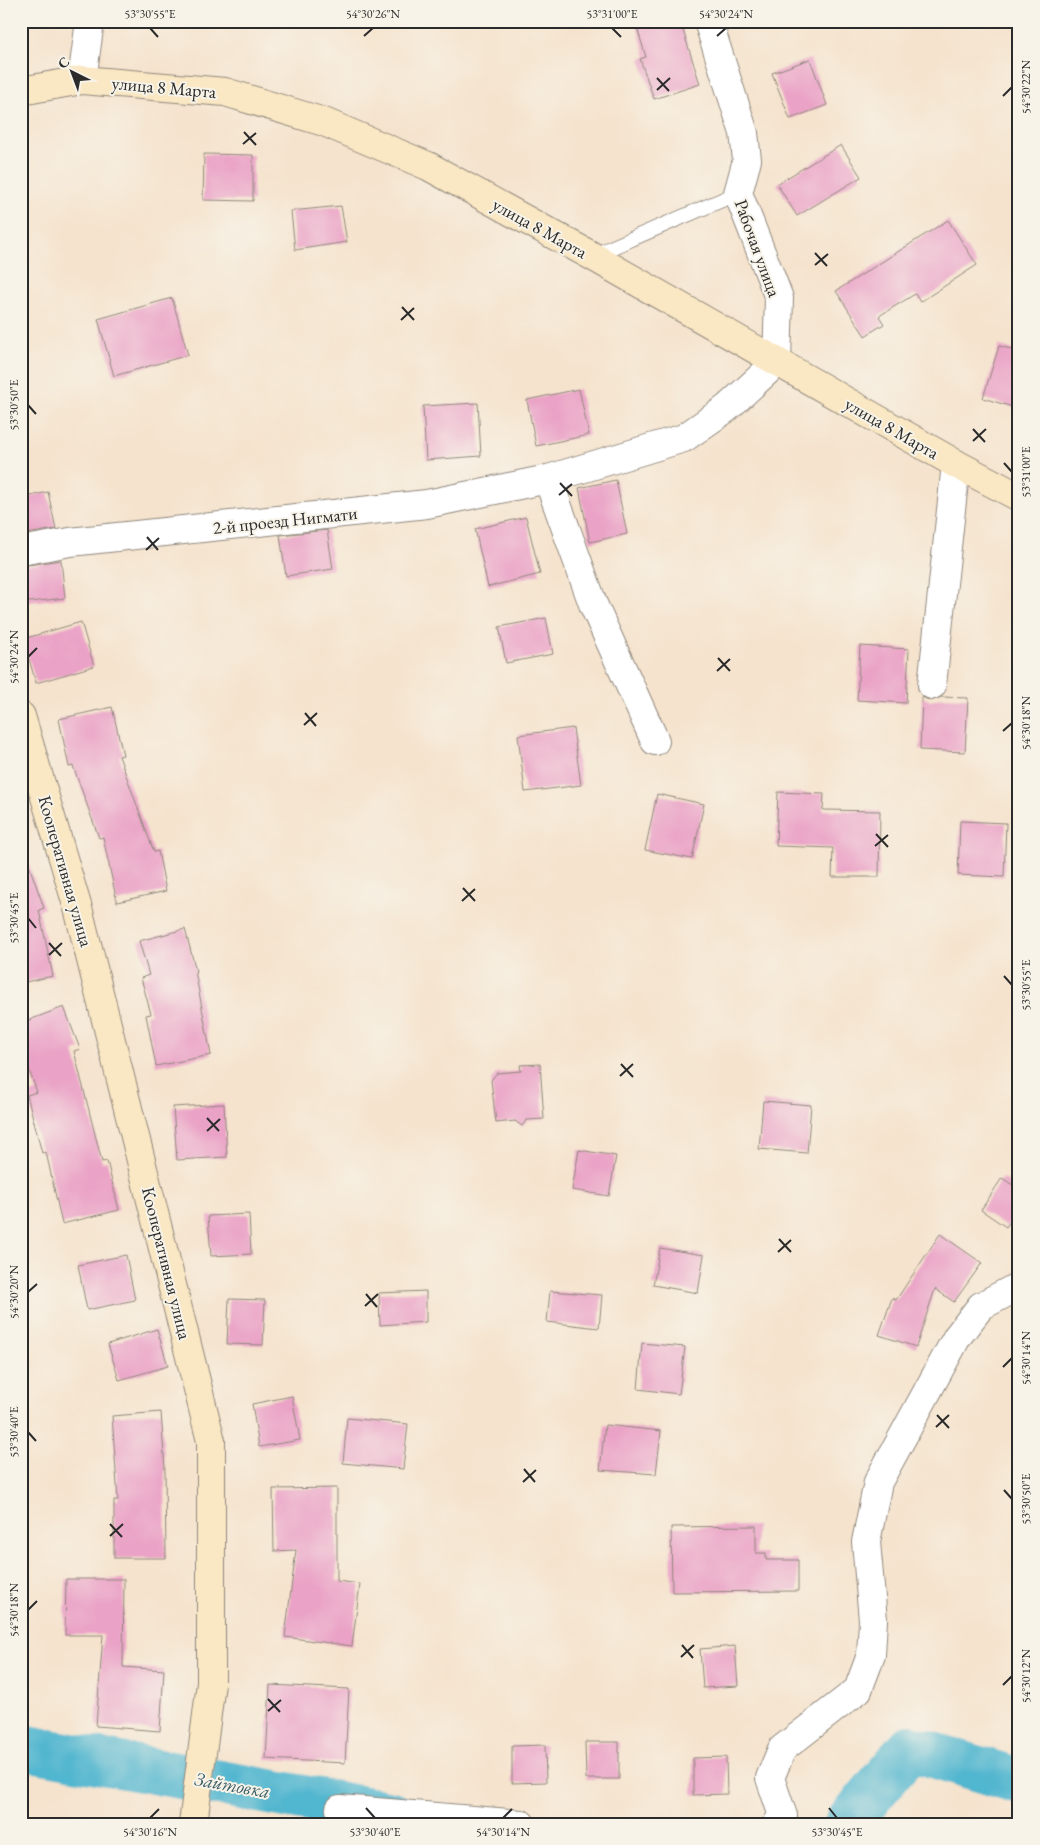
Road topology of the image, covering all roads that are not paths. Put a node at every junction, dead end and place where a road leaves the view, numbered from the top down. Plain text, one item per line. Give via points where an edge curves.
1 (90, 21) edge
2 (708, 21) edge
3 (82, 80) junction
4 (21, 91) edge
5 (738, 193) junction
6 (592, 256) junction
7 (776, 362) junction
8 (956, 464) junction
9 (548, 479) junction
10 (1019, 497) edge
11 (21, 551) edge
12 (932, 685) dead end
13 (21, 716) edge
14 (656, 741) dead end
15 (1019, 1286) edge
16 (340, 1809) dead end
17 (194, 1818) edge
18 (521, 1824) edge
19 (777, 1824) edge

1 - 3 street
2 - 5 street, Рабочая улица via 744,133 747,160
3 - 4 main road, улица 8 Марта
3 - 6 main road, улица 8 Марта via 224,92 324,122 428,166
5 - 6 lane
5 - 7 street, Рабочая улица via 779,298
6 - 7 main road, улица 8 Марта
7 - 8 main road, улица 8 Марта
7 - 9 street, 2-й проезд Нигмати via 728,408 684,438
8 - 10 main road, улица 8 Марта
8 - 12 street
9 - 11 street, 2-й проезд Нигмати via 427,504 70,542
9 - 14 street via 593,604
13 - 17 main road, Кооперативная улица via 79,912 212,1441 211,1682
15 - 19 street via 981,1306 957,1336 878,1482 866,1542 873,1620 871,1655 858,1690 782,1749 770,1778 783,1816
16 - 18 street

